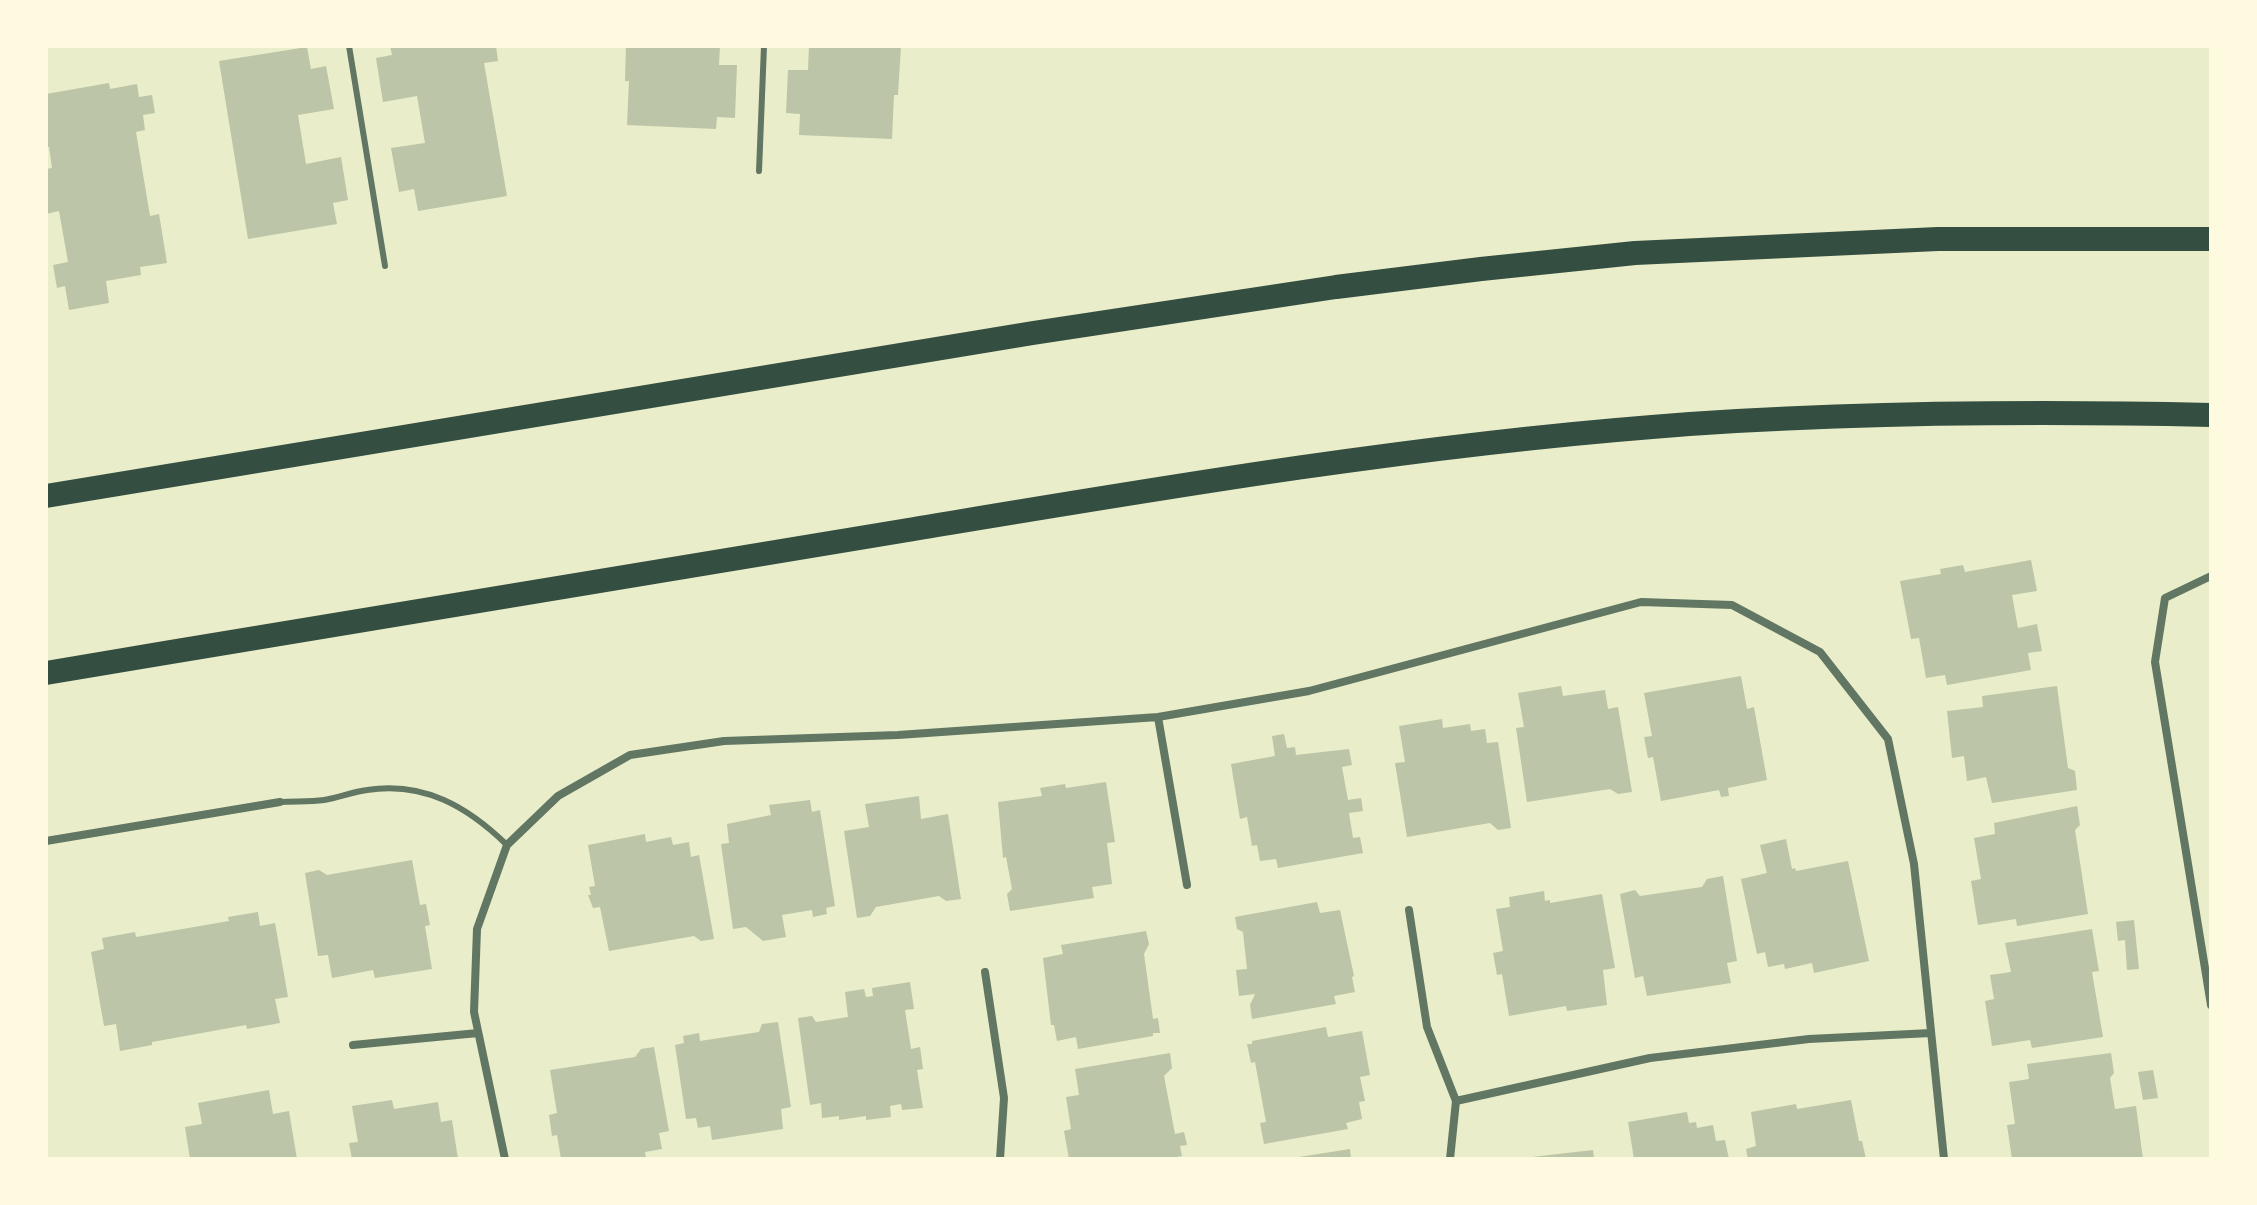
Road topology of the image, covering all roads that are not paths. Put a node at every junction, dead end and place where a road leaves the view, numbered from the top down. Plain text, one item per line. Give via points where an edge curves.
1 (349, 46) edge
2 (764, 46) edge
3 (759, 171) dead end
4 (2211, 239) edge
5 (385, 266) dead end
6 (2211, 415) edge
7 (46, 496) edge
8 (2211, 576) edge
9 (46, 673) edge
10 (1158, 717) junction
11 (280, 802) joint
12 (46, 841) edge
13 (507, 845) junction
14 (1187, 885) dead end
15 (1409, 910) dead end
16 (985, 972) dead end
17 (2211, 1005) edge
18 (478, 1033) junction
19 (1931, 1033) junction
20 (353, 1045) dead end
21 (1456, 1101) junction
22 (505, 1159) edge
23 (1000, 1159) edge
24 (1450, 1159) edge
25 (1944, 1159) edge

1 - 5 lane
2 - 3 lane
4 - 7 highway via 1938,239 1635,253 1481,269 1033,333
6 - 9 highway via 1805,418 1495,443 1052,506
8 - 17 street via 2165,598 2155,662
10 - 13 street via 724,741 630,755 558,796
10 - 14 street
10 - 19 street via 1309,691 1641,602 1732,605 1820,652 1888,739 1914,864
11 - 12 street
11 - 13 lane via 322,800 368,789 409,789 449,800
13 - 18 street via 477,929
15 - 21 street via 1427,1027
16 - 23 street via 1004,1098
18 - 20 street
18 - 22 street
19 - 21 street via 1809,1039 1650,1058
19 - 25 street
21 - 24 street

